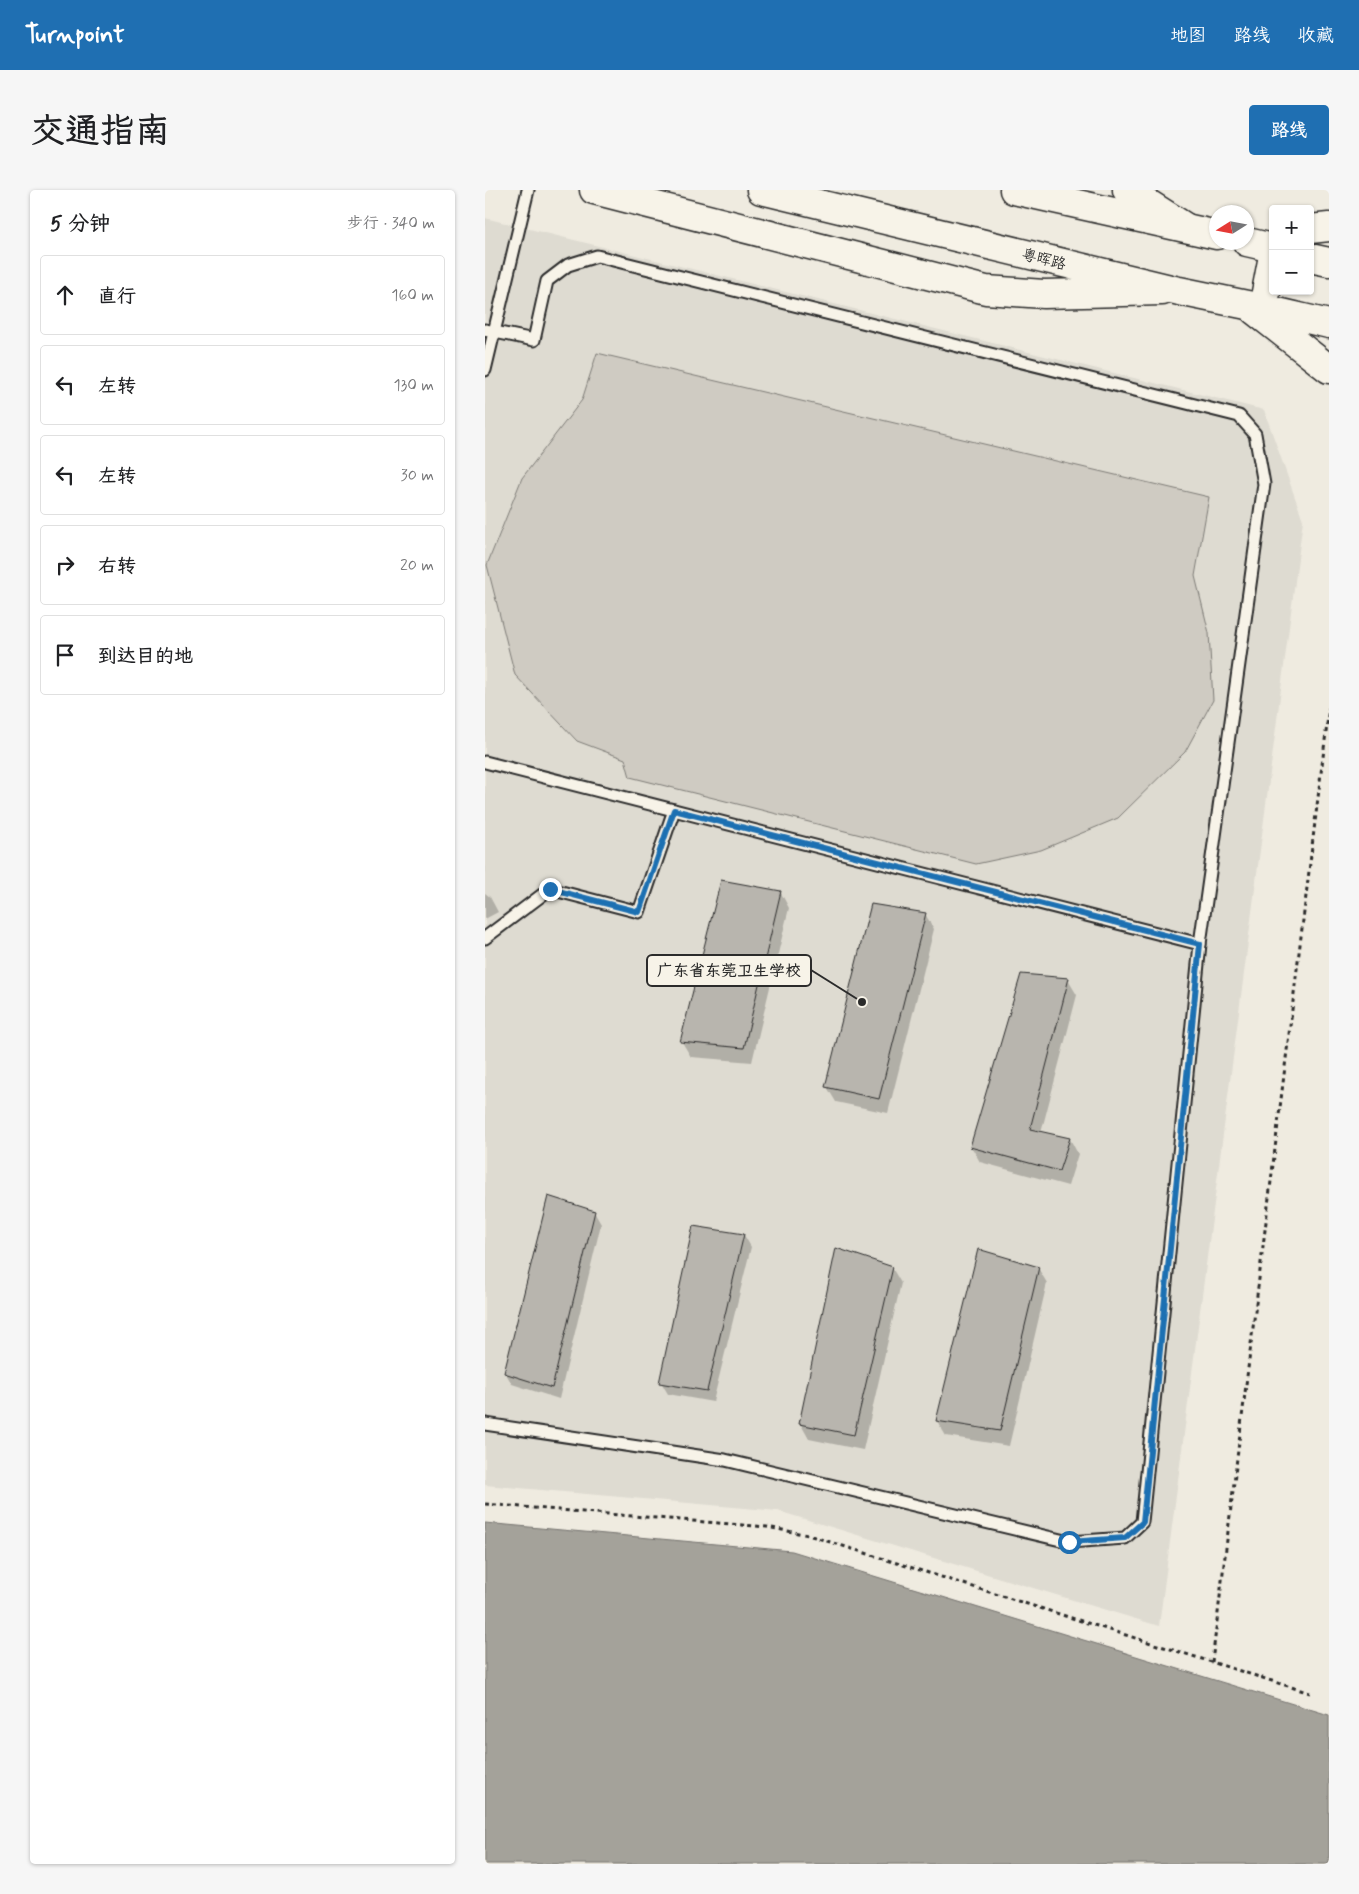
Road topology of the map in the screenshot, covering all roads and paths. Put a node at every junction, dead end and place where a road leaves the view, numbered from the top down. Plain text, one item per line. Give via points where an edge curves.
1 (528, 190) edge
2 (594, 190) edge
3 (761, 190) edge
4 (1014, 190) edge
5 (1127, 190) edge
6 (1329, 227) edge
7 (1187, 228) junction
8 (1314, 229) edge
9 (1209, 233) edge
10 (1269, 236) edge
11 (1254, 239) edge
12 (1254, 242) edge
13 (1269, 247) edge
14 (1314, 259) edge
15 (1329, 262) edge
16 (1269, 267) edge
17 (1179, 291) junction
18 (1255, 307) junction
19 (1329, 324) edge
20 (490, 331) edge
21 (1329, 369) edge
22 (485, 370) edge
23 (1329, 708) edge
24 (485, 762) edge
25 (674, 810) junction
26 (485, 938) edge
27 (1200, 944) junction
28 (485, 1424) edge
29 (485, 1504) edge
30 (1212, 1662) junction
31 (1311, 1692) dead end

1 - 20 lane
2 - 17 main road via 986,290 1044,294
3 - 17 main road, 粤晖路
4 - 7 main road
5 - 7 main road
6 - 8 main road
7 - 9 main road
10 - 11 main road
12 - 13 main road
14 - 15 main road
16 - 18 main road
17 - 18 main road, 粤晖路
18 - 19 main road, 粤晖路
18 - 21 main road
20 - 22 lane
20 - 27 lane via 534,340 547,281 568,265 597,256 1239,416 1255,434 1264,484
23 - 30 path
24 - 25 lane
25 - 26 lane via 639,912 550,889
25 - 27 lane
27 - 28 lane via 1143,1522 1125,1538 1069,1542 725,1460
29 - 30 path via 767,1527 808,1535
30 - 31 path

